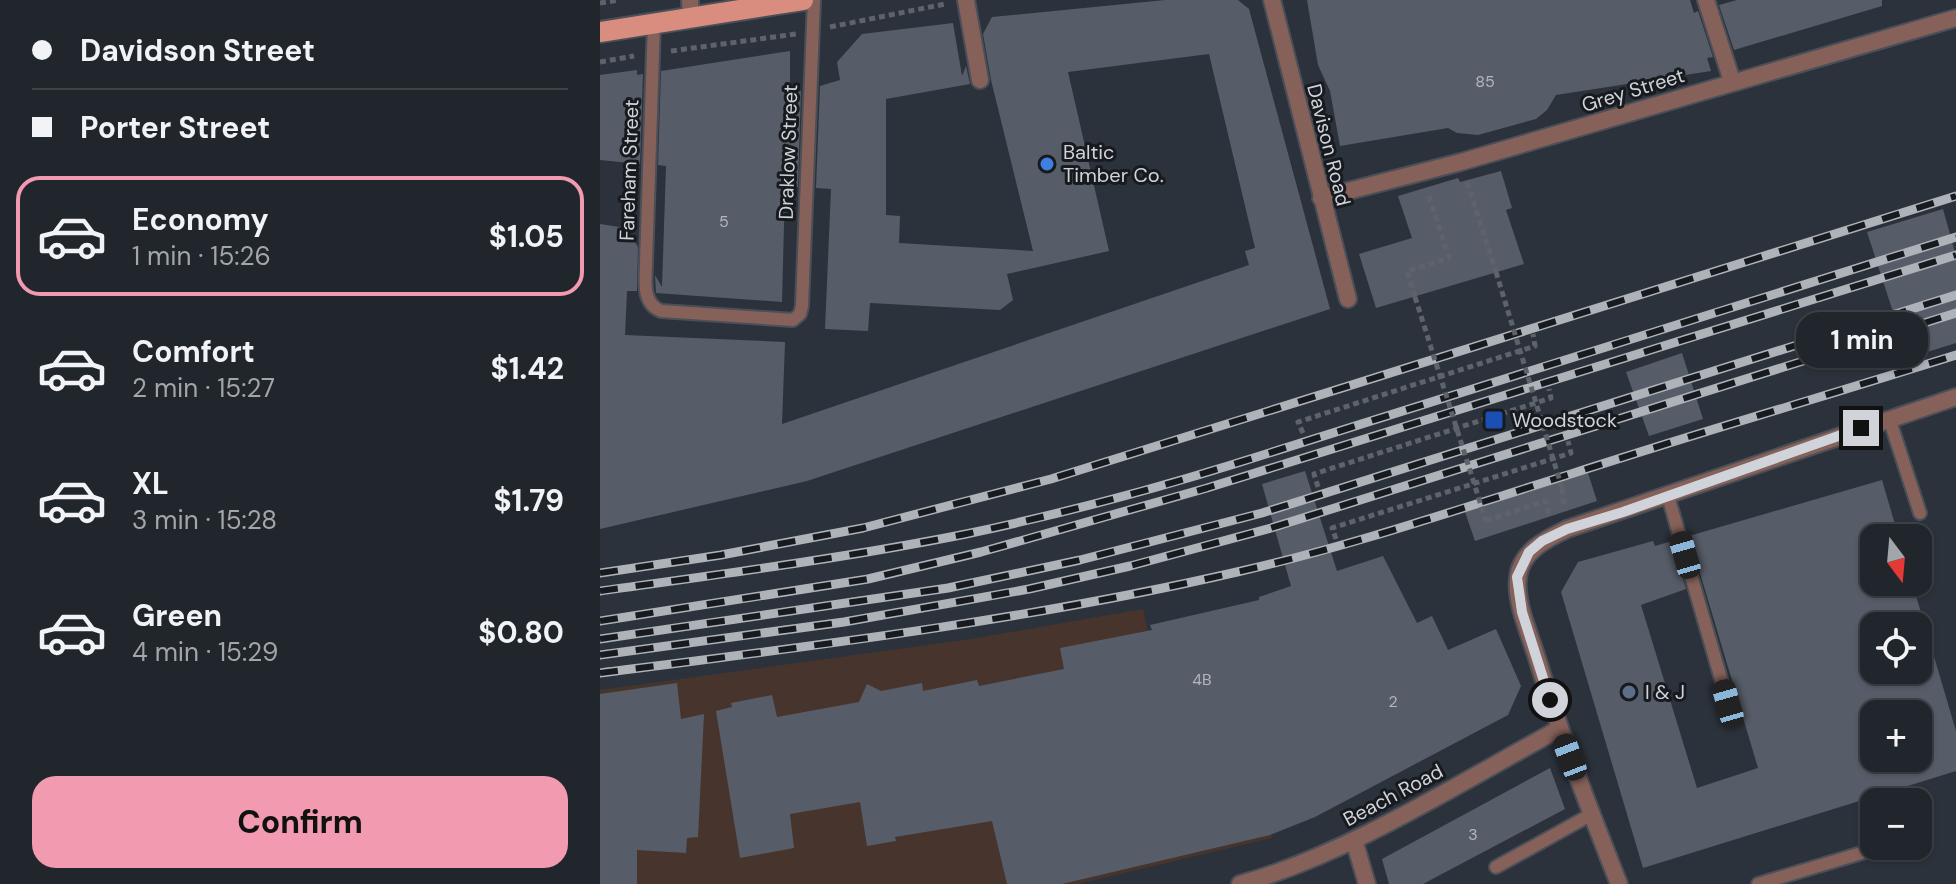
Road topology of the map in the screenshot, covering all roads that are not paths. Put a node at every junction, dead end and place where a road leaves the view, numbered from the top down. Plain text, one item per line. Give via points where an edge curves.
1 (803, 0) edge
2 (814, 0) edge
3 (1272, 0) edge
4 (1706, 0) edge
5 (958, 2) edge
6 (690, 8) edge
7 (1956, 18) edge
8 (654, 23) junction
9 (600, 32) edge
10 (980, 80) dead end
11 (1732, 81) junction
12 (1321, 198) junction
13 (1348, 299) dead end
14 (661, 311) joint
15 (1956, 397) edge
16 (1889, 418) junction
17 (1668, 496) junction
18 (1920, 513) dead end
19 (1728, 703) dead end
20 (1559, 729) junction
21 (1592, 814) junction
22 (1354, 840) junction
23 (1860, 853) edge
24 (1496, 867) dead end
25 (1240, 884) edge
26 (1367, 884) edge
27 (1619, 884) edge
28 (1758, 884) edge

1 - 6 main road
2 - 14 lane, Draklow Street via 802,306 797,317
3 - 12 street, Davison Road
4 - 11 street
5 - 10 street
6 - 8 main road
7 - 11 street, Grey Street
8 - 9 main road
8 - 14 lane, Fareham Street via 646,292 650,305
11 - 12 street, Grey Street
12 - 13 street, Davison Road
15 - 16 street
16 - 17 street
16 - 18 lane
17 - 19 lane
17 - 20 street via 1542,541 1529,552 1517,577 1522,612
20 - 21 street
20 - 22 street, Beach Road
21 - 24 lane
21 - 27 street
22 - 25 street, Beach Road
22 - 26 street
23 - 28 lane

